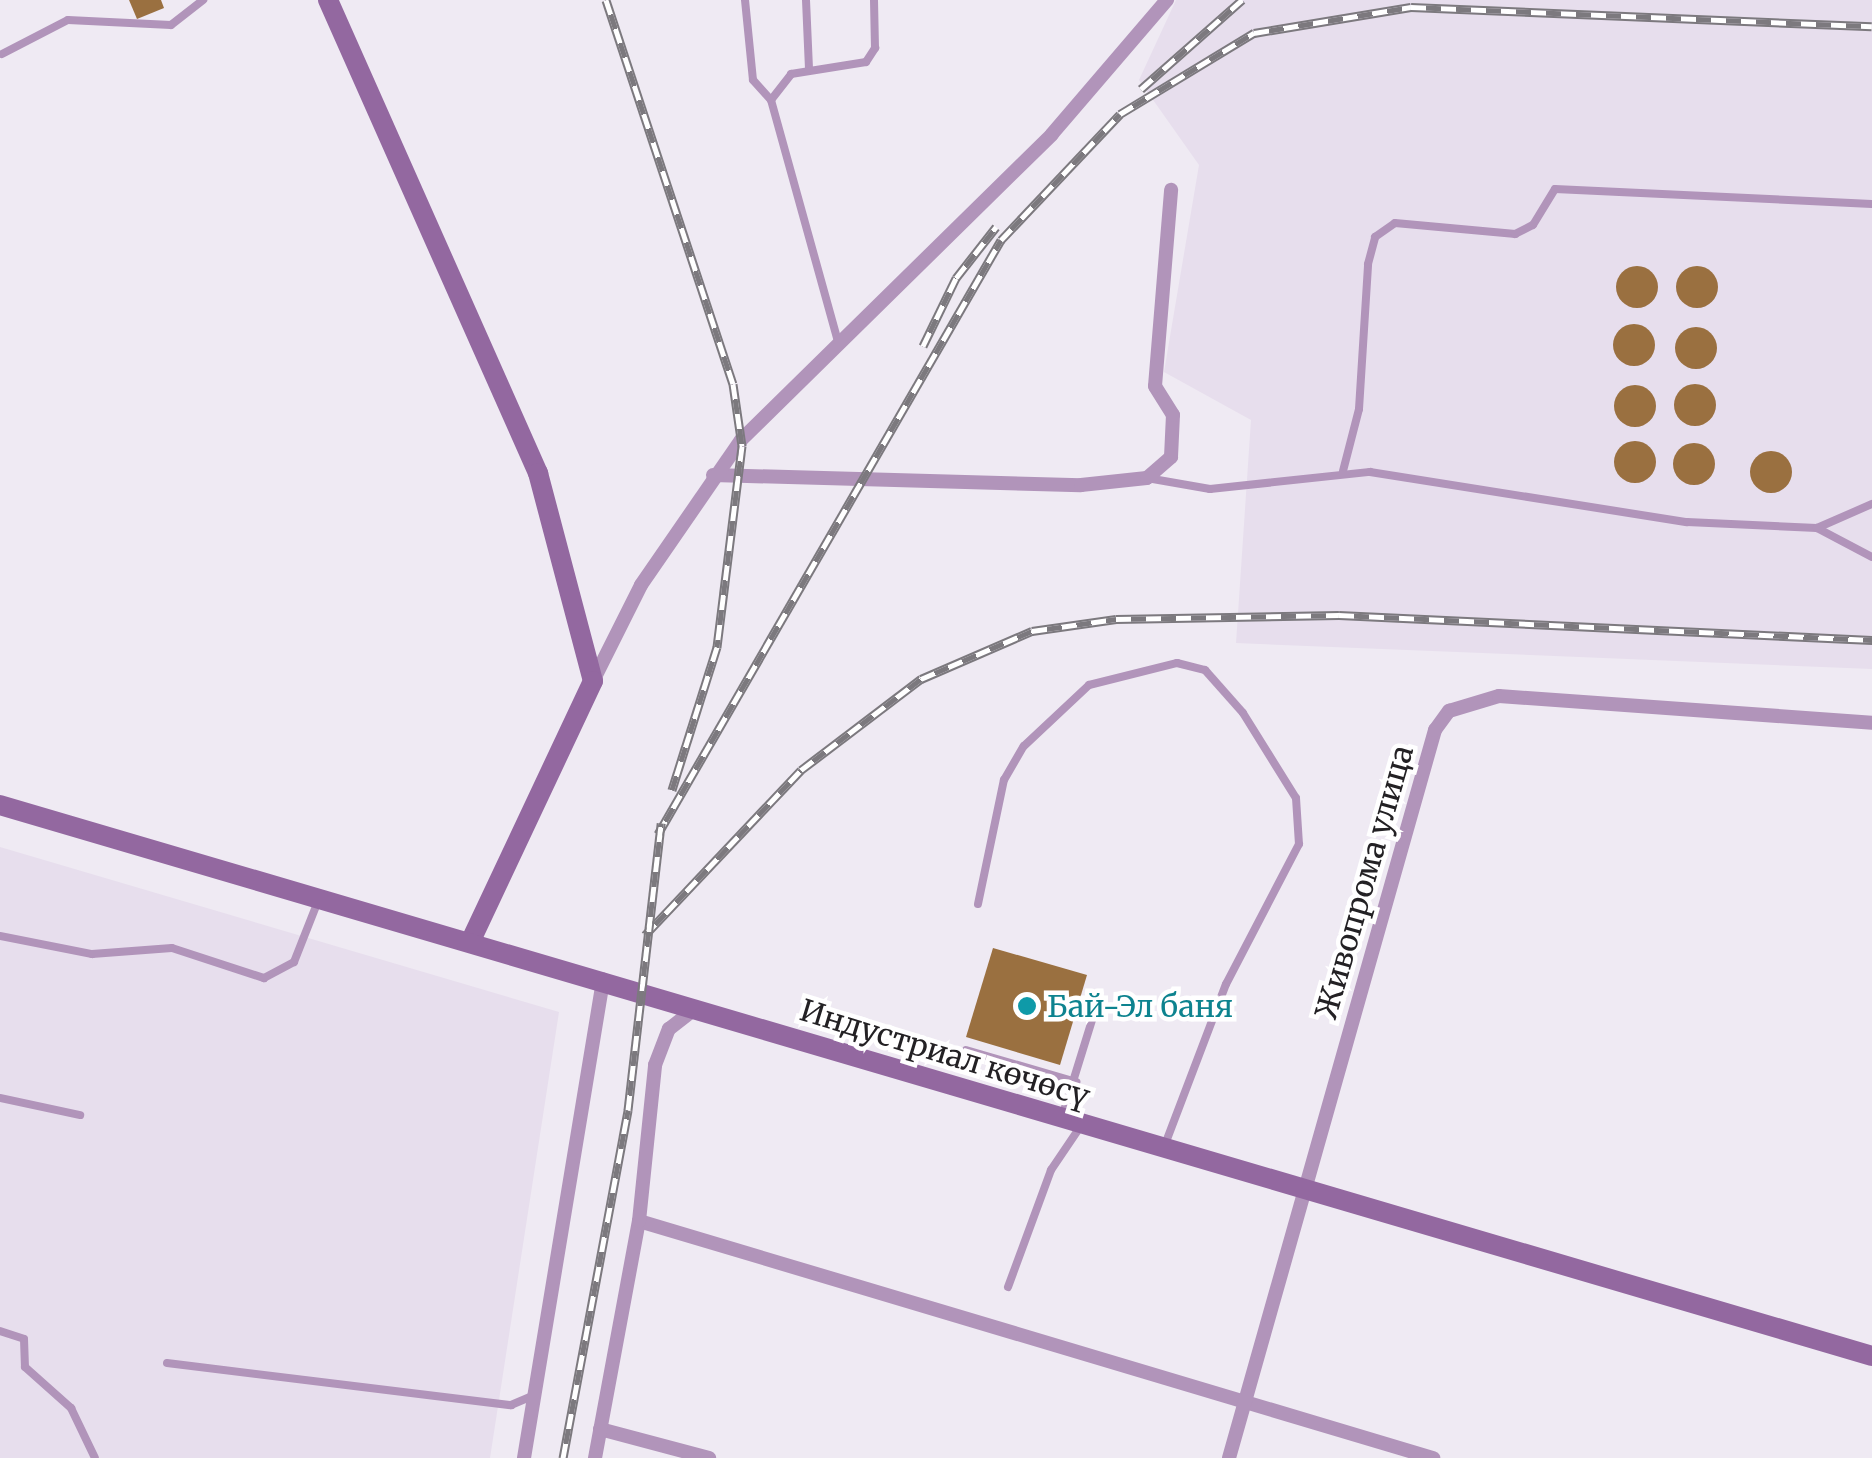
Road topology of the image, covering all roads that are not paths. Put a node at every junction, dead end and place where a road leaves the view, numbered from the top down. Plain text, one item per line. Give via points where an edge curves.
1 (203, 0) edge
2 (328, 0) edge
3 (745, 0) edge
4 (806, 0) edge
5 (874, 0) edge
6 (1167, 0) edge
7 (2, 54) edge
8 (809, 69) junction
9 (771, 100) junction
10 (1171, 190) dead end
11 (1872, 204) edge
12 (838, 340) junction
13 (1342, 472) junction
14 (712, 475) junction
15 (1147, 478) junction
16 (1872, 504) edge
17 (1817, 528) junction
18 (1872, 557) edge
19 (594, 681) junction
20 (1872, 723) edge
21 (0, 805) edge
22 (320, 897) junction
23 (978, 904) dead end
24 (0, 936) edge
25 (470, 940) junction
26 (603, 978) junction
27 (696, 1007) junction
28 (1092, 1020) dead end
29 (966, 1050) dead end
30 (1076, 1082) junction
31 (0, 1098) edge
32 (80, 1115) dead end
33 (1070, 1124) junction
34 (1163, 1151) junction
35 (1304, 1193) junction
36 (639, 1221) junction
37 (1008, 1287) dead end
38 (0, 1330) edge
39 (1872, 1356) edge
40 (167, 1362) dead end
41 (538, 1393) junction
42 (1245, 1402) junction
43 (600, 1429) junction
44 (94, 1458) edge
45 (524, 1458) edge
46 (595, 1458) edge
47 (710, 1458) edge
48 (1229, 1458) edge
49 (1433, 1458) edge

1 - 7 lane via 171,25 68,20
2 - 19 main road via 538,473
3 - 9 lane via 753,80
4 - 8 lane
5 - 8 lane via 875,48 866,62
6 - 12 street via 1052,134
8 - 9 lane via 790,74
9 - 12 lane
10 - 15 street via 1155,386 1173,415 1171,457
11 - 13 lane via 1555,189 1534,225 1515,234 1395,224 1375,237 1368,264 1359,409
12 - 14 street
13 - 15 lane via 1210,488
13 - 17 lane via 1686,522
14 - 15 street
14 - 19 street
16 - 17 lane
17 - 18 lane
19 - 25 main road
20 - 35 street, Живопрома улица via 1499,696 1448,710 1435,730
21 - 22 main road, Индустриал көчөсү
22 - 24 lane via 294,962 264,978 172,948 92,954
22 - 25 main road, Индустриал көчөсү
23 - 34 lane via 1004,780 1024,746 1088,685 1177,663 1206,670 1296,798 1299,844 1226,984
25 - 26 main road, Индустриал көчөсү
26 - 27 main road, Индустриал көчөсү
26 - 41 street
27 - 33 main road, Индустриал көчөсү
27 - 36 street via 668,1028 655,1064
28 - 30 lane
29 - 30 lane
30 - 33 lane
31 - 32 lane
33 - 34 main road, Индустриал көчөсү
33 - 37 lane
34 - 35 main road, Индустриал көчөсү
35 - 39 main road, Индустриал көчөсү
35 - 42 street
36 - 42 street
36 - 43 street
38 - 44 lane via 24,1339 26,1367 71,1408
40 - 41 lane via 511,1405
41 - 45 street
42 - 48 street
42 - 49 street
43 - 46 street
43 - 47 street

